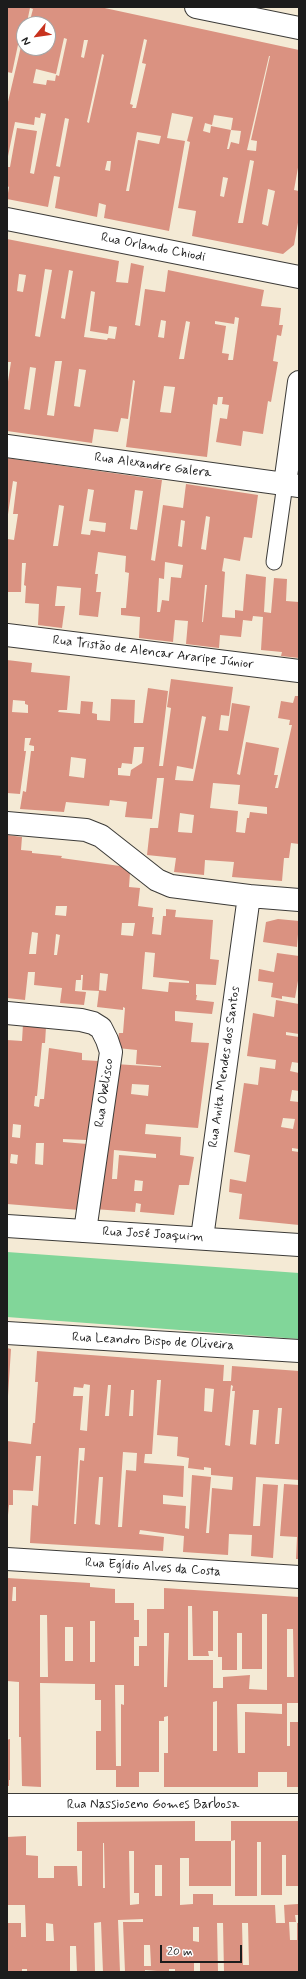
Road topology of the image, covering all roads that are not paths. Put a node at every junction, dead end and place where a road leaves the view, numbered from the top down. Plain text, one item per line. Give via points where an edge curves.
1 (196, 7) edge
2 (259, 14) edge
3 (299, 28) edge
4 (7, 219) edge
5 (299, 277) edge
6 (299, 382) edge
7 (7, 446) edge
8 (292, 485) edge
9 (274, 562) dead end
10 (7, 635) edge
11 (299, 671) edge
12 (7, 823) edge
13 (249, 896) junction
14 (299, 900) edge
15 (7, 1013) edge
16 (7, 1226) edge
17 (85, 1232) junction
18 (202, 1238) junction
19 (299, 1245) edge
20 (7, 1333) edge
21 (299, 1351) edge
22 (7, 1559) edge
23 (299, 1577) edge
24 (7, 1805) edge
25 (299, 1805) edge

1 - 2 street
2 - 3 street
4 - 5 street, Rua Orlando Chiodi
6 - 8 street
7 - 8 street, Rua Alexandre Galera
8 - 9 lane
10 - 11 street, Rua Tristão de Alencar Araripe Júnior
12 - 13 street via 86,830 101,836 157,880 171,886
13 - 14 street
13 - 18 street, Rua Anita Mendes dos Santos
15 - 17 street, Rua Obelisco via 87,1022 101,1028 107,1040 111,1052
16 - 17 street, Rua José Joaquim
17 - 18 street, Rua José Joaquim
18 - 19 street, Rua José Joaquim
20 - 21 street, Rua Leandro Bispo de Oliveira
22 - 23 street, Rua Egídio Alves da Costa
24 - 25 street, Rua Nassioseno Gomes Barbosa

